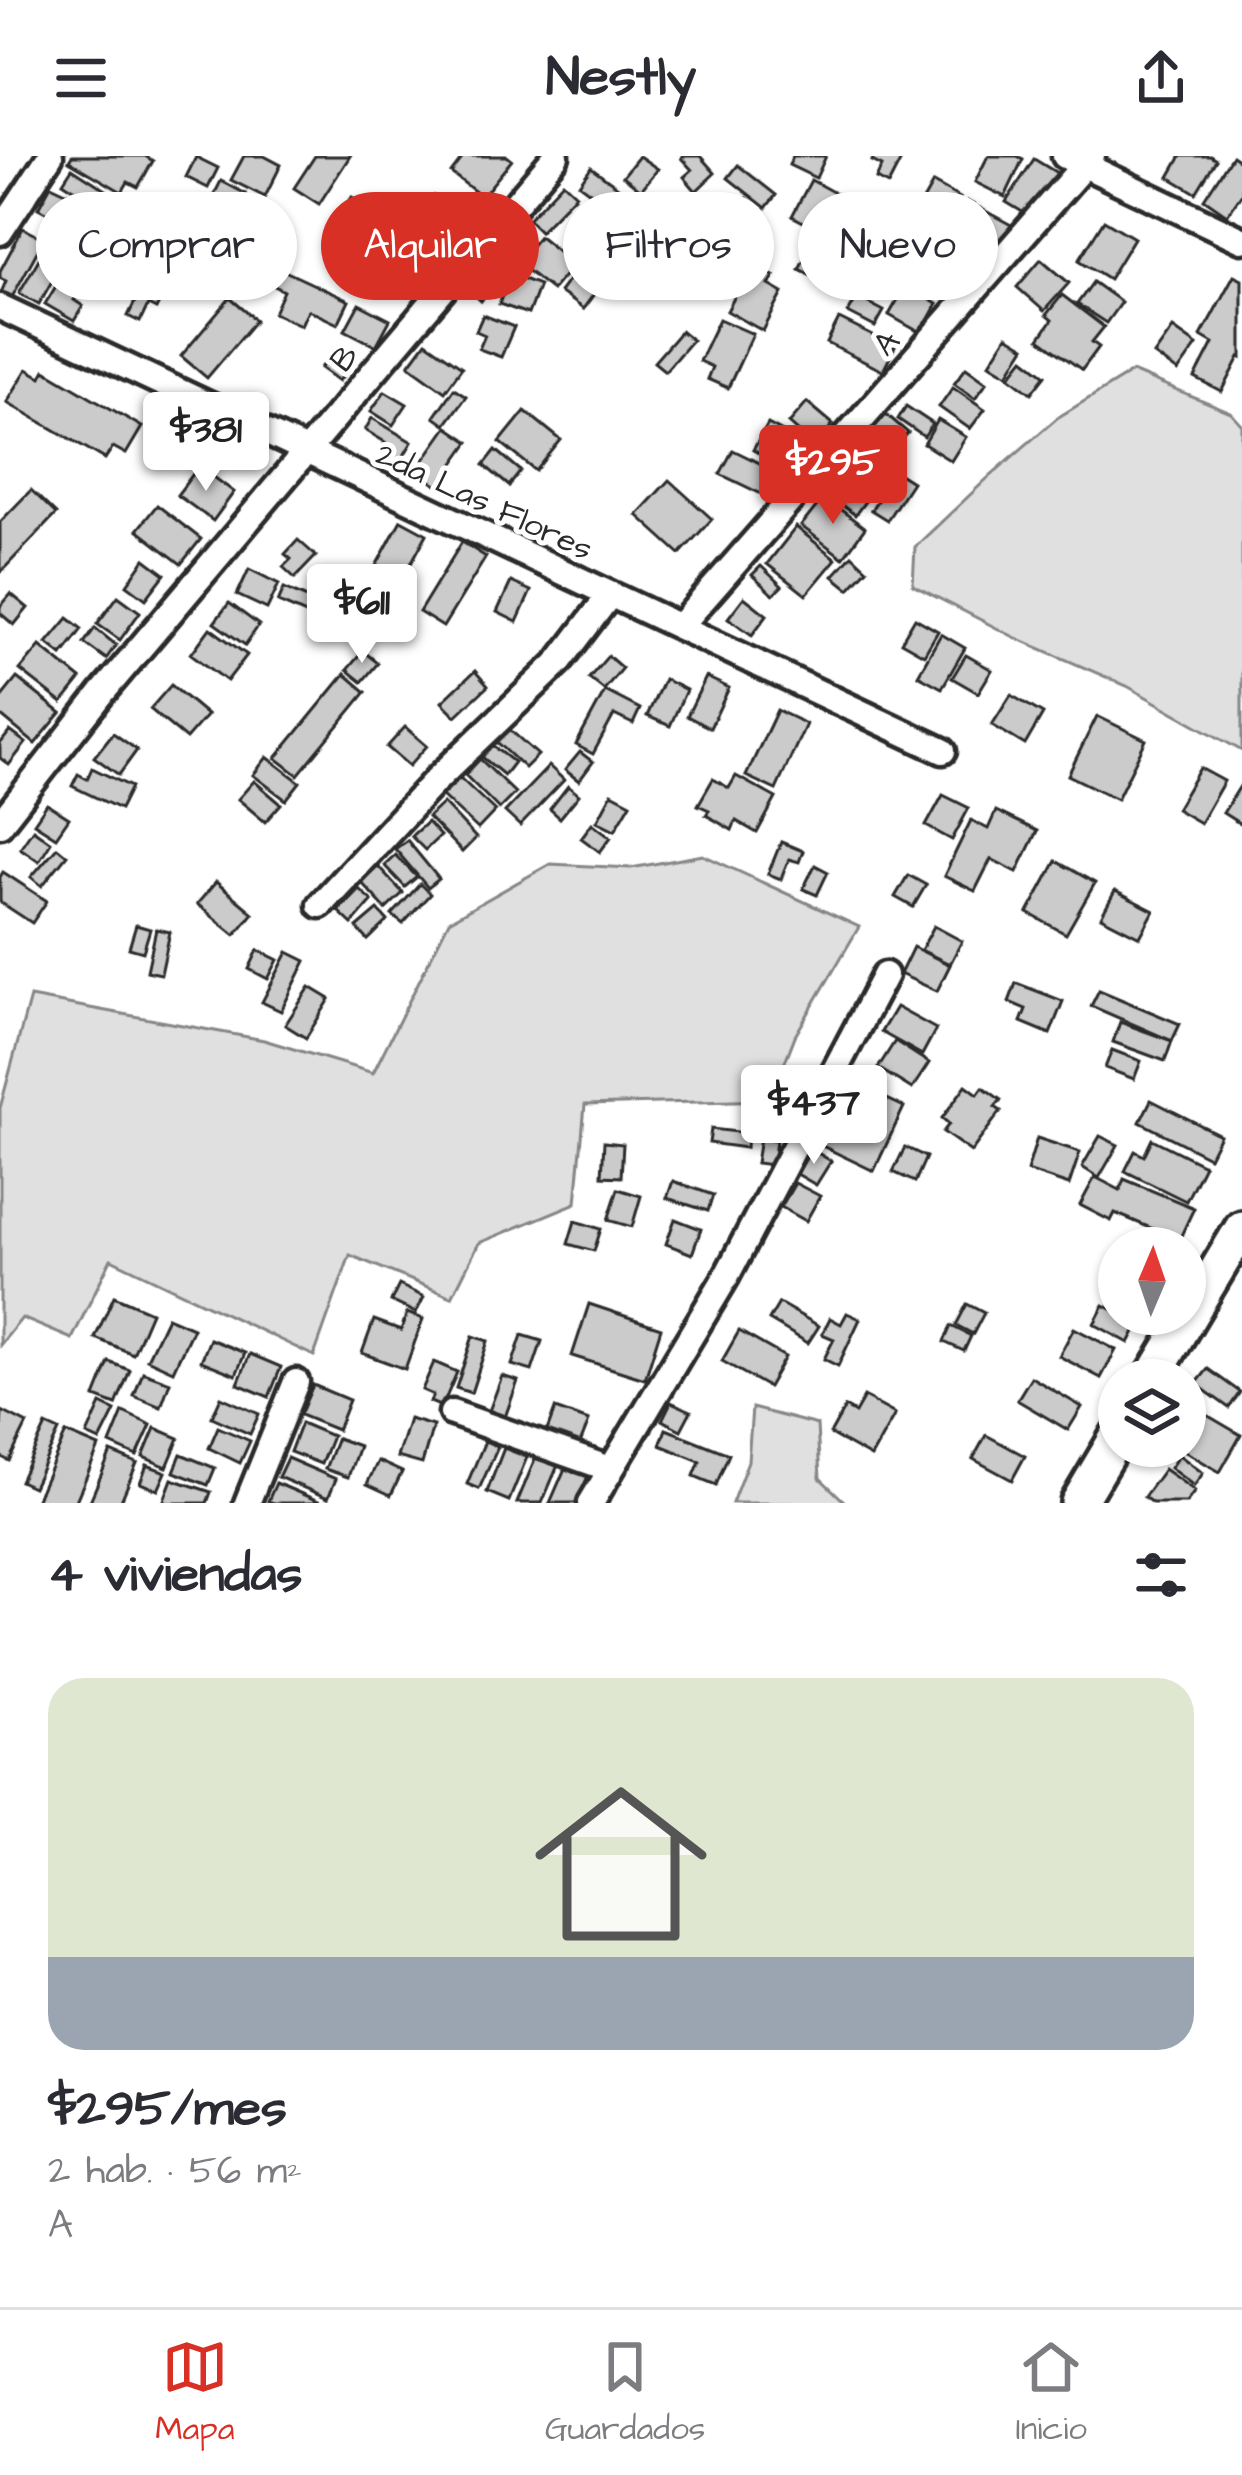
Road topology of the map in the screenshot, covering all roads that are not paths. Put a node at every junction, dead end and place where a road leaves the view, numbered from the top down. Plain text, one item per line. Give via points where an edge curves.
1 (50, 156) edge
2 (556, 156) edge
3 (1080, 159) edge
4 (0, 232) edge
5 (1242, 240) edge
6 (0, 307) edge
7 (307, 452) junction
8 (609, 596) junction
9 (680, 626) junction
10 (943, 751) dead end
11 (0, 824) edge
12 (320, 905) dead end
13 (885, 975) dead end
14 (1242, 1228) edge
15 (1164, 1359) edge
16 (296, 1382) dead end
17 (452, 1413) dead end
18 (1099, 1467) edge
19 (610, 1469) junction
20 (247, 1503) edge
21 (591, 1503) edge
22 (1078, 1503) edge

1 - 4 street
2 - 7 street, B
3 - 5 street
3 - 9 street, A
6 - 7 street, 2da Las Flores
7 - 8 street, 2da Las Flores
7 - 11 street, B
8 - 9 street, 2da Las Flores
8 - 12 street via 559,662
9 - 10 street, 2da Las Flores
13 - 19 street via 727,1277
14 - 15 main road
16 - 20 street
17 - 19 street
18 - 22 main road
19 - 21 street

